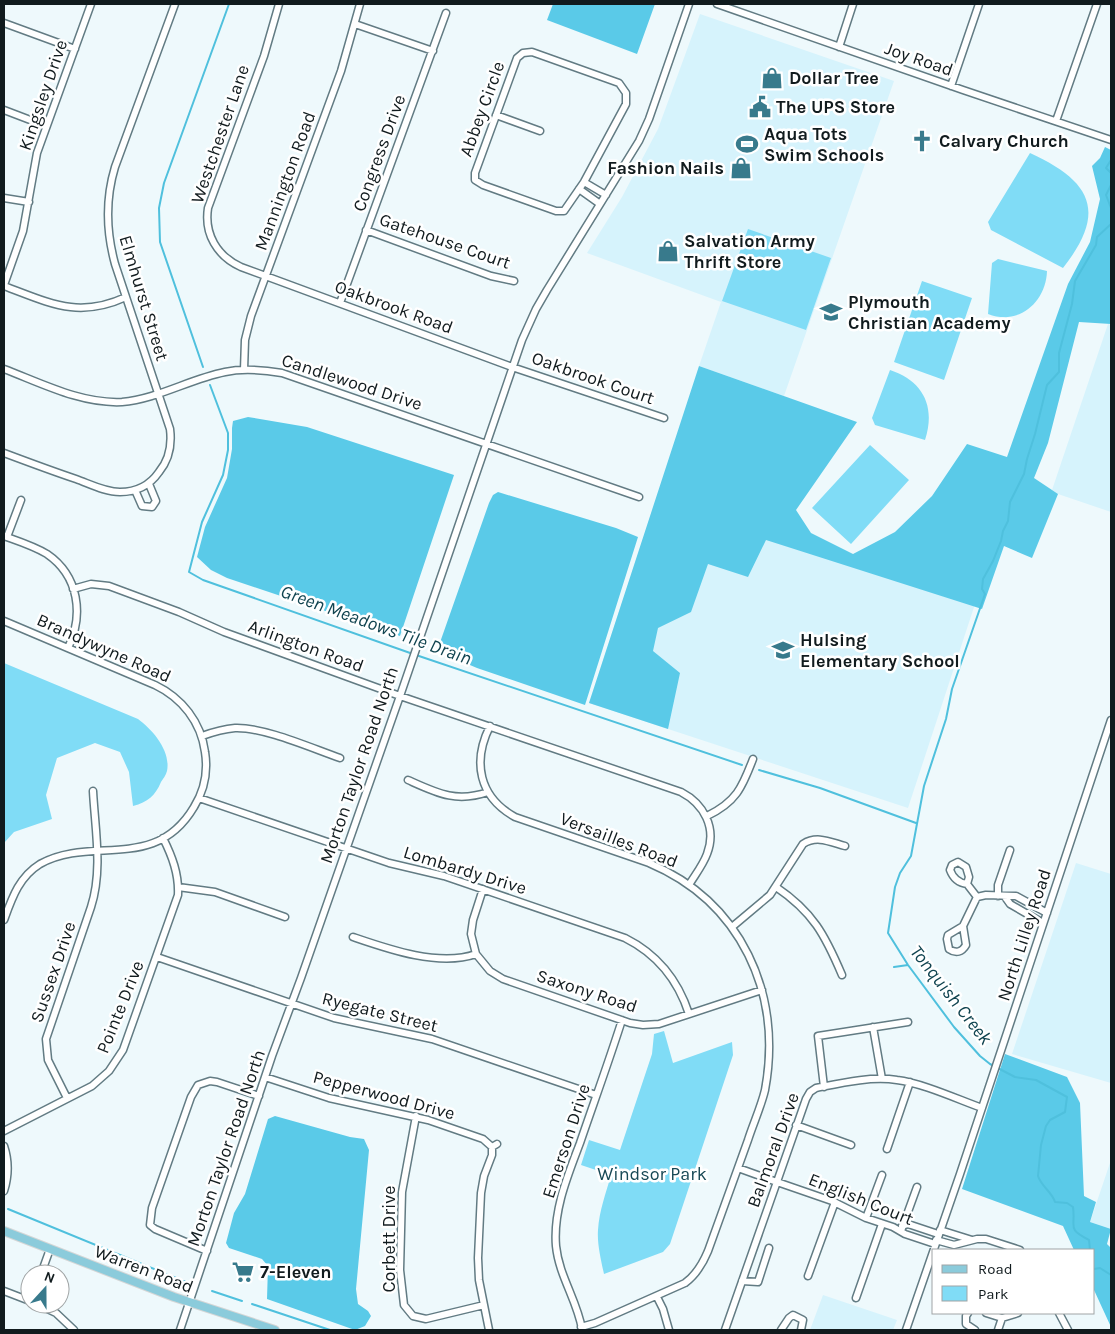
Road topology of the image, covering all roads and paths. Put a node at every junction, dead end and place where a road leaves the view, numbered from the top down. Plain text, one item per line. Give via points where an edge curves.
1 (91, 4) edge
2 (175, 4) edge
3 (279, 4) edge
4 (360, 4) edge
5 (689, 4) edge
6 (717, 4) edge
7 (854, 4) edge
8 (979, 4) edge
9 (1097, 4) edge
10 (446, 13) dead end
11 (4, 24) edge
12 (355, 24) junction
13 (839, 47) junction
14 (75, 49) junction
15 (432, 51) junction
16 (951, 86) junction
17 (4, 110) edge
18 (496, 114) junction
19 (1056, 121) junction
20 (46, 126) junction
21 (540, 131) dead end
22 (1111, 140) edge
23 (584, 182) junction
24 (579, 189) junction
25 (606, 195) junction
26 (4, 198) edge
27 (29, 202) junction
28 (600, 204) junction
29 (366, 230) junction
30 (266, 276) junction
31 (514, 281) dead end
32 (4, 285) edge
33 (126, 296) junction
34 (340, 303) junction
35 (512, 367) junction
36 (4, 370) edge
37 (244, 370) junction
38 (158, 393) junction
39 (664, 418) dead end
40 (487, 443) junction
41 (4, 453) edge
42 (149, 484) junction
43 (134, 490) junction
44 (639, 497) dead end
45 (21, 500) dead end
46 (5, 537) edge
47 (74, 588) junction
48 (4, 621) edge
49 (68, 648) junction
50 (400, 696) junction
51 (1111, 720) edge
52 (490, 726) junction
53 (202, 736) junction
54 (340, 758) dead end
55 (753, 758) dead end
56 (408, 780) dead end
57 (93, 791) dead end
58 (488, 792) junction
59 (199, 798) junction
60 (707, 816) junction
61 (163, 838) junction
62 (844, 846) dead end
63 (346, 848) junction
64 (1010, 850) dead end
65 (96, 852) junction
66 (967, 884) dead end
67 (689, 886) junction
68 (178, 887) junction
69 (776, 887) junction
70 (483, 889) junction
71 (1002, 896) junction
72 (977, 897) junction
73 (6, 909) edge
74 (1047, 914) junction
75 (285, 917) dead end
76 (4, 920) edge
77 (1043, 923) junction
78 (963, 926) dead end
79 (732, 927) junction
80 (353, 937) dead end
81 (476, 954) junction
82 (157, 957) junction
83 (842, 975) dead end
84 (762, 990) junction
85 (292, 1004) junction
86 (689, 1014) junction
87 (622, 1020) junction
88 (908, 1022) dead end
89 (874, 1027) junction
90 (265, 1077) junction
91 (882, 1079) junction
92 (910, 1082) junction
93 (824, 1087) junction
94 (596, 1095) junction
95 (259, 1096) junction
96 (68, 1098) junction
97 (982, 1108) junction
98 (416, 1116) junction
99 (796, 1125) junction
100 (4, 1131) edge
101 (851, 1145) dead end
102 (4, 1146) edge
103 (887, 1149) dead end
104 (738, 1168) junction
105 (882, 1175) dead end
106 (775, 1182) junction
107 (917, 1187) dead end
108 (4, 1191) edge
109 (835, 1202) junction
110 (866, 1218) junction
111 (882, 1224) junction
112 (902, 1229) junction
113 (4, 1231) edge
114 (937, 1237) junction
115 (973, 1240) junction
116 (769, 1248) dead end
117 (50, 1249) junction
118 (933, 1249) edge
119 (1017, 1249) edge
120 (207, 1251) junction
121 (932, 1252) edge
122 (45, 1264) edge
123 (808, 1276) dead end
124 (742, 1281) junction
125 (4, 1291) edge
126 (20, 1297) edge
127 (657, 1297) junction
128 (856, 1298) dead end
129 (190, 1303) junction
130 (484, 1305) junction
131 (56, 1314) edge
132 (967, 1314) edge
133 (989, 1314) edge
134 (1015, 1314) edge
135 (1060, 1314) edge
136 (1002, 1318) junction
137 (582, 1329) edge
138 (74, 1330) edge
139 (180, 1330) edge
140 (275, 1330) edge
141 (489, 1330) edge
142 (669, 1330) edge
143 (725, 1330) edge
144 (781, 1330) edge
145 (801, 1330) edge
146 (906, 1330) edge
147 (975, 1330) edge
148 (998, 1330) edge
149 (1068, 1330) edge

1 - 14 street, Kingsley Drive
2 - 33 street, Elmhurst Street via 109,190 108,237
3 - 30 street, Westchester Lane via 207,214 210,236 223,255 236,265
4 - 12 street, Mannington Road
5 - 25 street, Morton Taylor Road North via 646,125
6 - 13 street, Joy Road
7 - 13 street
8 - 16 street
9 - 19 street
10 - 15 street, Congress Drive
11 - 14 street
12 - 15 street
12 - 30 street, Mannington Road via 341,72
13 - 16 street, Joy Road
14 - 20 street, Kingsley Drive
15 - 29 street, Congress Drive
16 - 19 street, Joy Road
17 - 20 street
18 - 21 street
18 - 23 street, Abbey Circle via 517,58 523,54 532,52 619,83 626,93 626,104
18 - 24 street, Abbey Circle via 475,180 556,211 564,211
19 - 22 street, Joy Road
20 - 27 street, Kingsley Drive via 35,162
23 - 24 street, Abbey Circle
23 - 25 street
24 - 28 street
25 - 28 street, Morton Taylor Road North
26 - 27 street
27 - 32 street, Kingsley Drive via 24,231
28 - 35 street, Morton Taylor Road North via 536,308
29 - 31 street, Gatehouse Court via 491,276
29 - 34 street, Congress Drive
30 - 34 street, Oakbrook Road
30 - 37 street, Mannington Road via 247,331
32 - 33 street via 70,308 99,306
33 - 38 street, Elmhurst Street
34 - 35 street, Oakbrook Road
35 - 39 street, Oakbrook Court
35 - 40 street, Morton Taylor Road North
36 - 38 street, Candlewood Drive via 92,400 127,401
37 - 38 street, Candlewood Drive via 218,374
37 - 40 street, Candlewood Drive via 294,377
38 - 42 street, Elmhurst Street via 171,442 166,461
40 - 44 street, Candlewood Drive
40 - 50 street, Morton Taylor Road North
41 - 43 street via 104,489
42 - 43 street
42 - 43 street via 156,501 152,507 142,506
45 - 46 street
46 - 47 street via 50,556
47 - 49 street via 77,619
47 - 50 street, Arlington Road via 91,584 109,586
48 - 49 street, Brandywyne Road
49 - 53 street, Brandywyne Road via 168,692 189,711
50 - 52 street, Arlington Road
50 - 63 street, Morton Taylor Road North
51 - 74 street, North Lilley Road
52 - 58 street, Versailles Road via 480,760
52 - 60 street, Arlington Road via 681,792 696,802
53 - 54 street via 225,729 249,728
53 - 59 street, Brandywyne Road via 206,766
55 - 60 street via 735,798
56 - 58 street via 451,797
57 - 65 street, Sussex Drive
58 - 67 street, Versailles Road via 500,807 515,817 649,864
59 - 61 street, Brandywyne Road via 184,822
59 - 63 street, Lombardy Drive
60 - 67 street via 709,848
61 - 65 street, Brandywyne Road via 138,848
61 - 68 street, Pointe Drive via 174,864
62 - 69 street via 820,838 808,841 799,849
63 - 70 street, Lombardy Drive
63 - 85 street, Morton Taylor Road North
64 - 71 street via 998,885
65 - 73 street, Brandywyne Road via 61,856 39,865 20,883
65 - 96 street, Sussex Drive via 98,876 95,895 46,1038 48,1060
66 - 72 street
67 - 79 street, Versailles Road
68 - 75 street via 215,892
68 - 82 street, Pointe Drive
69 - 79 street
69 - 83 street via 803,908 817,925
70 - 81 street via 472,927
70 - 86 street, Lombardy Drive via 635,943 668,973
71 - 72 street
71 - 74 street via 1016,896
71 - 77 street
72 - 78 street
73 - 76 street, Brandywyne Road
74 - 77 street, North Lilley Road
77 - 97 street, North Lilley Road
79 - 84 street, Versailles Road via 750,958
80 - 81 street via 413,955 460,958
81 - 87 street, Saxony Road via 497,976
82 - 85 street, Ryegate Street
82 - 96 street, Pointe Drive via 118,1059 99,1080
84 - 86 street, Saxony Road
84 - 104 street, Versailles Road via 768,1018 769,1047 764,1090
85 - 90 street, Morton Taylor Road North
85 - 94 street, Ryegate Street via 340,1020 432,1039
86 - 87 street, Saxony Road via 650,1025
87 - 94 street, Emerson Drive
88 - 89 street
89 - 91 street
89 - 93 street via 818,1036
90 - 95 street, Morton Taylor Road North
90 - 98 street, Pepperwood Drive via 329,1098
91 - 92 street, Balmoral Drive
91 - 93 street, Balmoral Drive
92 - 97 street, Balmoral Drive
92 - 103 street
93 - 99 street, Balmoral Drive via 807,1095
94 - 137 street, Emerson Drive via 563,1191 556,1237 560,1267
95 - 120 street, Morton Taylor Road North
95 - 120 street via 217,1082 198,1085 186,1108 152,1208 150,1224 155,1229
96 - 100 street, Pointe Drive
97 - 114 street, North Lilley Road
98 - 130 street, Pepperwood Drive via 495,1145 482,1184 480,1202 478,1269
98 - 130 street, Corbett Drive via 402,1192 400,1270 404,1305 412,1316 426,1319
99 - 101 street
99 - 106 street, Balmoral Drive
102 - 108 street via 8,1173
104 - 106 street, English Court
104 - 127 street, Versailles Road via 701,1265 692,1278
105 - 110 street
106 - 109 street, English Court
106 - 124 street, Balmoral Drive
107 - 112 street
109 - 110 street, English Court
109 - 123 street
110 - 111 street, English Court
111 - 112 street, English Court
111 - 128 street
112 - 114 street, English Court
112 - 114 street via 908,1224
113 - 117 main road, Warren Road
114 - 115 street
114 - 115 street via 954,1245
114 - 118 street, North Lilley Road
115 - 119 street via 986,1239
116 - 124 street via 758,1282
117 - 122 street
117 - 129 main road, Warren Road
120 - 129 street, Morton Taylor Road North
121 - 146 street, North Lilley Road
124 - 143 street, Balmoral Drive
125 - 126 street
127 - 137 street, Versailles Road
127 - 142 street
129 - 139 street, Morton Taylor Road North
129 - 140 main road, Warren Road
130 - 141 street
131 - 138 street
132 - 147 street via 966,1324
133 - 136 street
134 - 136 street
135 - 149 street
136 - 148 street
144 - 145 street via 793,1316 803,1320

